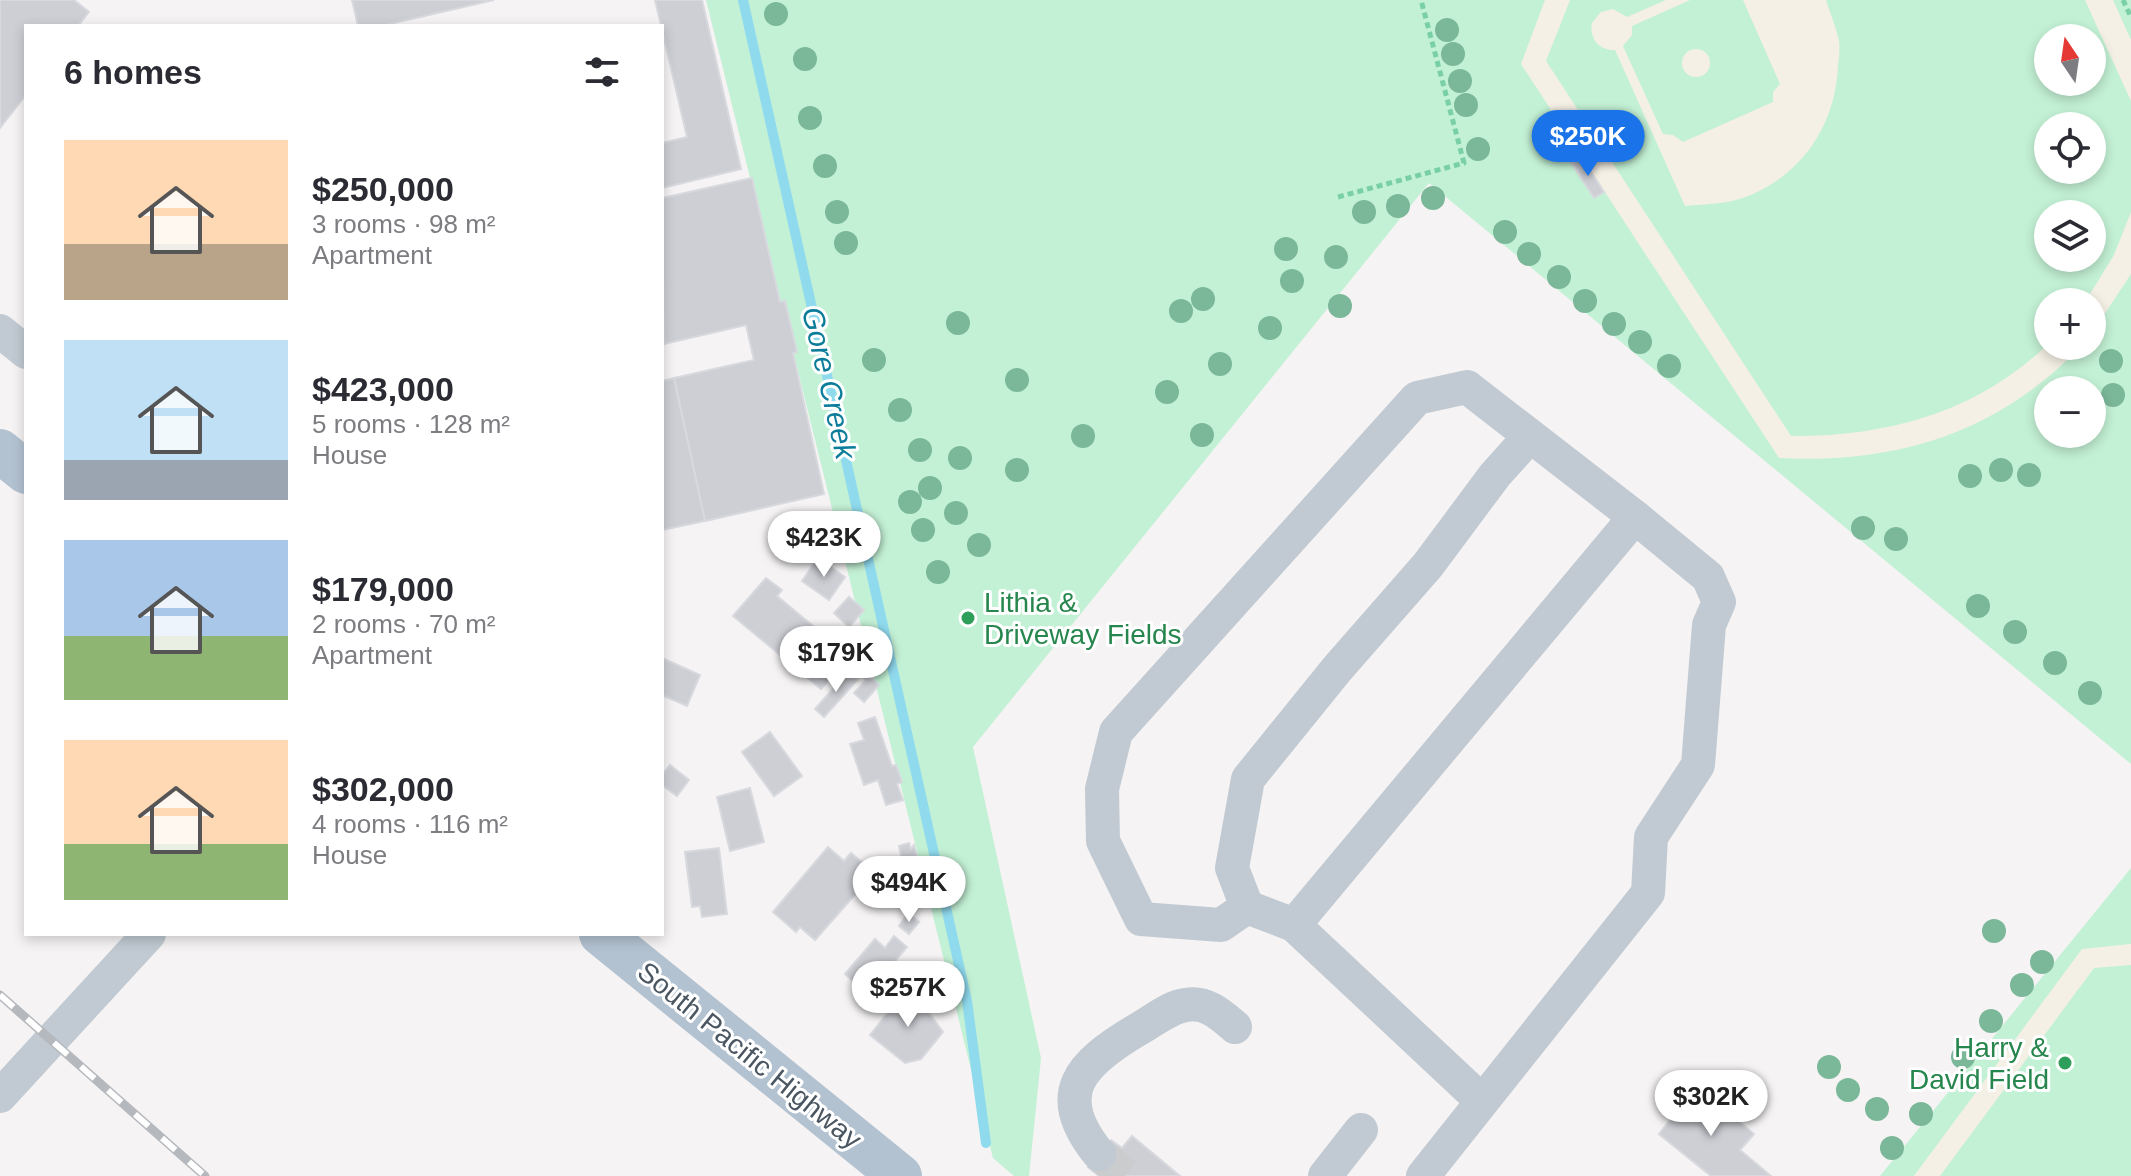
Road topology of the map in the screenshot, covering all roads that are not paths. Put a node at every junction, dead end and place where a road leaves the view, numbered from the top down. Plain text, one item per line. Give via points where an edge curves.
1 (0, 331) edge
2 (24, 350) edge
3 (1530, 436) junction
4 (0, 451) edge
5 (24, 470) edge
6 (1635, 517) junction
7 (1247, 907) junction
8 (1294, 925) junction
9 (147, 936) edge
10 (603, 936) edge
11 (1235, 1027) dead end
12 (0, 1096) edge
13 (1482, 1101) junction
14 (1361, 1130) dead end
15 (1099, 1154) tunnel mouth
16 (900, 1176) edge
17 (1325, 1176) edge
18 (1423, 1176) edge

1 - 2 street
3 - 6 street
3 - 7 street via 1248,779 1232,868
3 - 7 street via 1467,387 1417,398 1116,732 1102,789 1103,841 1141,919 1221,925
4 - 5 main road
6 - 8 street
6 - 13 street via 1708,577 1719,602 1709,625 1698,765 1651,837 1648,893
7 - 8 street
8 - 13 street
9 - 12 street
10 - 16 main road, South Pacific Highway
11 - 15 street via 1206,1006 1187,1004 1128,1036 1084,1070 1073,1104 1085,1136
13 - 18 street
14 - 17 street

